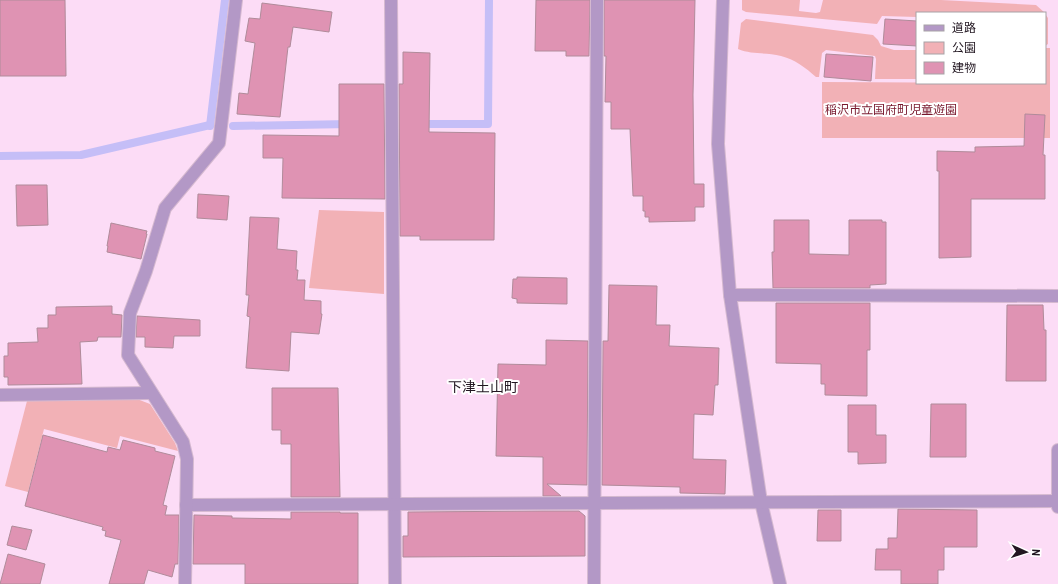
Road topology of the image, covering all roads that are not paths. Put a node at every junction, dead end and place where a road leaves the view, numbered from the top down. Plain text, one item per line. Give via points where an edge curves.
1 (236, 0) edge
2 (391, 0) edge
3 (597, 0) edge
4 (723, 0) edge
5 (730, 295) junction
6 (1058, 296) edge
7 (151, 392) junction
8 (0, 394) edge
9 (1058, 450) edge
10 (1058, 501) edge
11 (761, 502) junction
12 (594, 503) junction
13 (395, 504) junction
14 (186, 505) junction
15 (1058, 507) edge
16 (186, 584) edge
17 (395, 584) edge
18 (594, 584) edge
19 (780, 584) edge

1 - 7 street via 219,143 165,208 130,313 128,355
2 - 13 street
3 - 12 street
4 - 5 street via 718,144
5 - 6 street
5 - 11 street
7 - 8 street
7 - 14 street via 182,442 187,459
9 - 10 street
10 - 11 street
10 - 15 street
11 - 12 street
11 - 19 street
12 - 13 street
12 - 18 street
13 - 14 street
13 - 17 street
14 - 16 street

